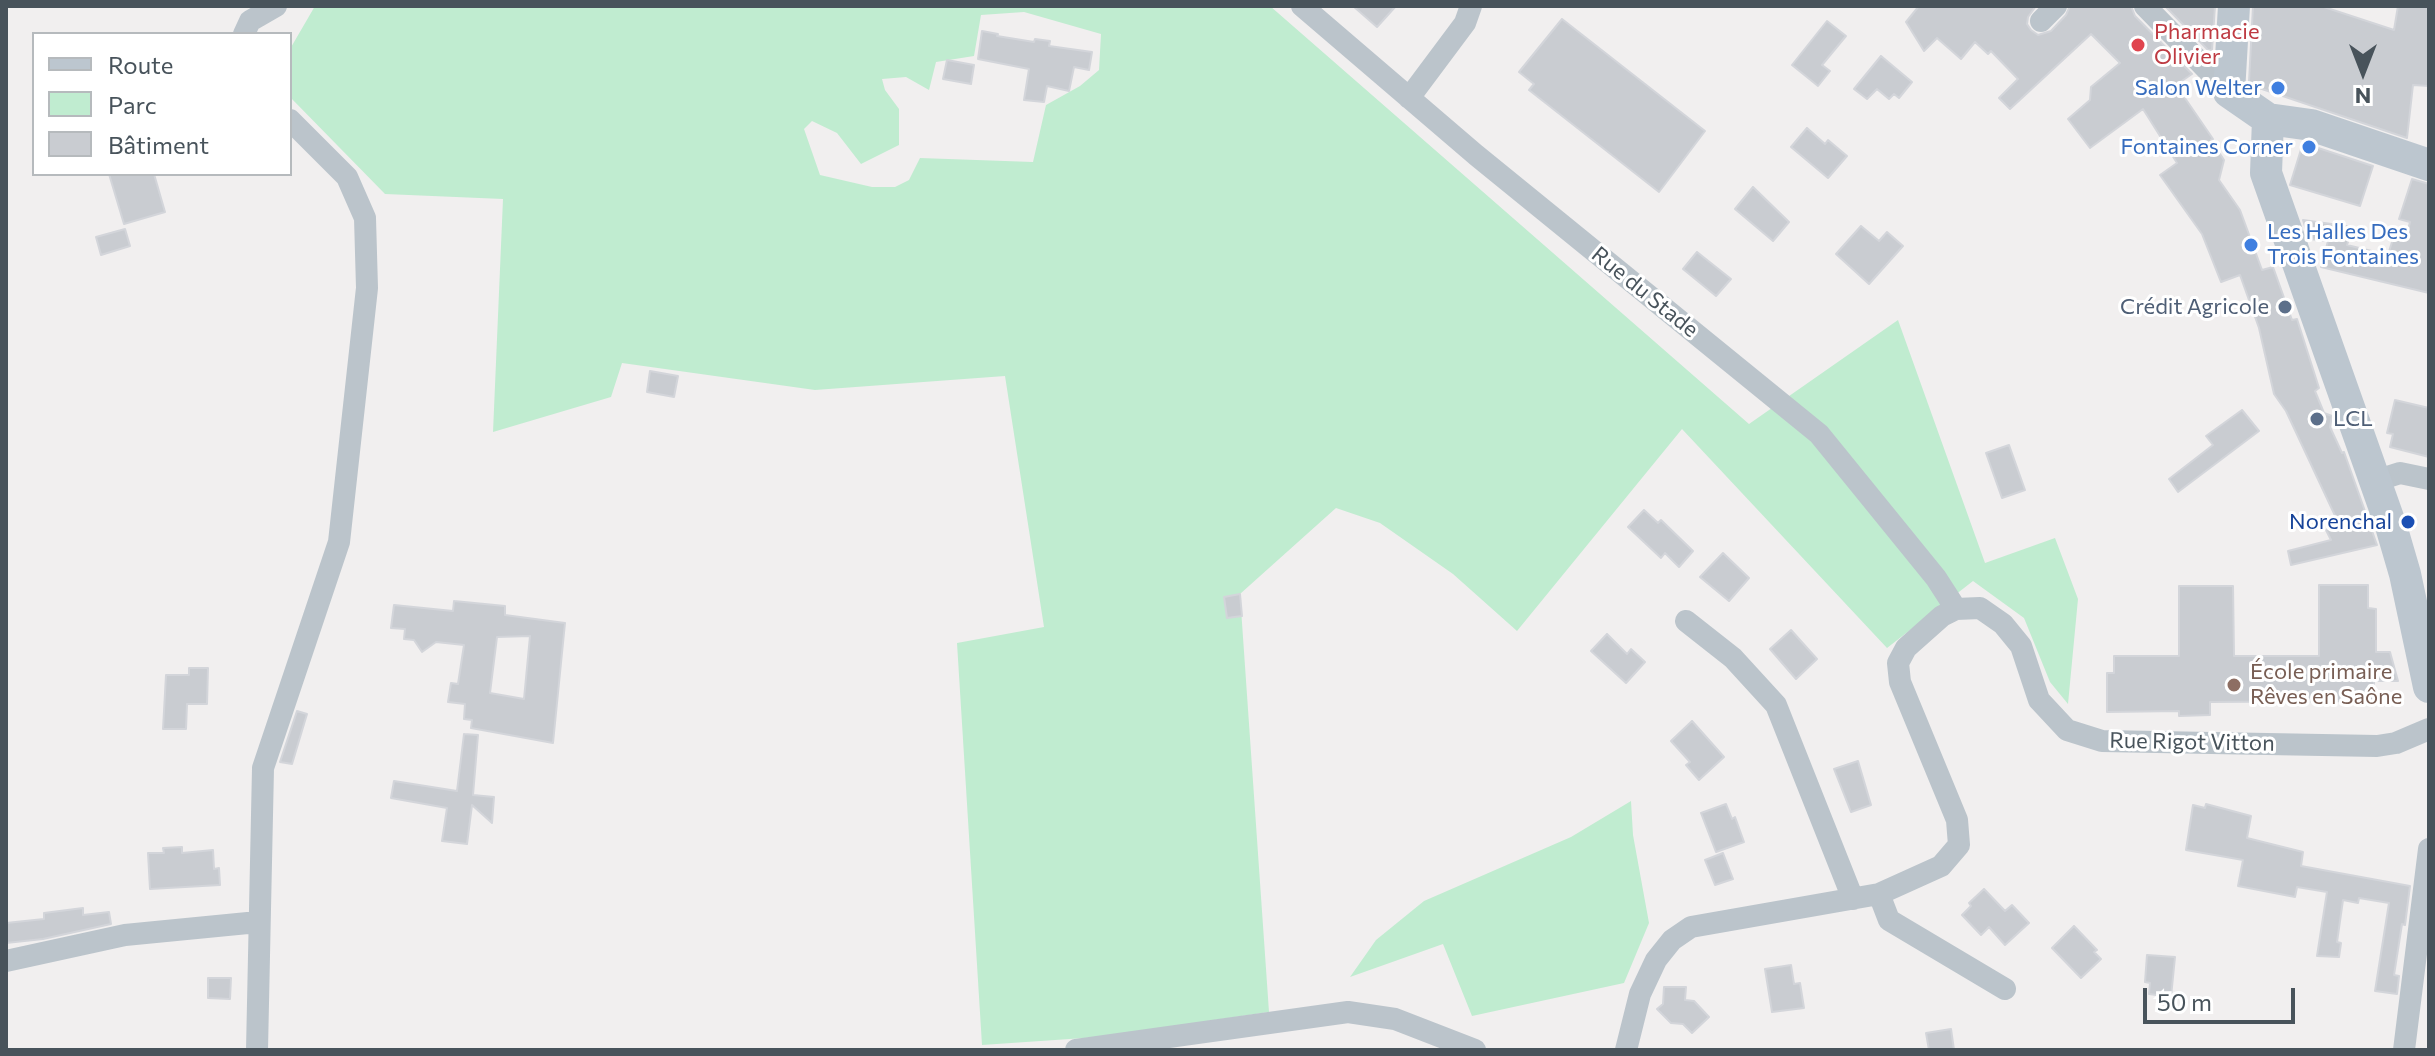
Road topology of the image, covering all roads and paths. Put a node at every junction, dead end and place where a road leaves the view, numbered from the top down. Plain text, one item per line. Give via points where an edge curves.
1 (276, 6) edge
2 (1302, 6) edge
3 (1471, 6) edge
4 (2145, 6) edge
5 (2234, 6) edge
6 (245, 32) edge
7 (2229, 92) junction
8 (1409, 98) junction
9 (2268, 119) junction
10 (292, 122) edge
11 (2429, 165) edge
12 (2429, 479) edge
13 (2375, 481) junction
14 (1949, 613) junction
15 (1686, 621) dead end
16 (2429, 683) edge
17 (2429, 729) edge
18 (2429, 849) edge
19 (1879, 894) junction
20 (1853, 899) junction
21 (258, 922) junction
22 (6, 961) edge
23 (2005, 989) dead end
24 (257, 1050) edge
25 (1076, 1050) edge
26 (1475, 1050) edge
27 (1626, 1050) edge
28 (2404, 1050) edge

1 - 6 street via 250,21
2 - 8 street, Rue du Stade
3 - 8 street via 1465,23
4 - 7 street
5 - 7 street
7 - 9 street
8 - 14 street, Rue du Stade via 1819,434 1936,578
9 - 11 street via 2311,125
9 - 13 street via 2266,173
10 - 21 street via 347,177 365,218 367,288 339,542 263,768
12 - 13 street via 2400,473
13 - 16 street via 2405,574
14 - 17 street, Rue Rigot Vitton via 1980,608 2003,624 2021,646 2039,700 2067,730 2102,741 2377,746
14 - 19 street via 1906,648 1898,663 1900,682 1957,820 1959,845 1941,866
15 - 20 street via 1733,658 1776,705
18 - 28 street
19 - 20 street
19 - 23 street via 1889,920
20 - 27 street via 1691,927 1656,960 1640,994
21 - 22 street via 125,935
21 - 24 street
25 - 26 street via 1348,1012 1395,1019

